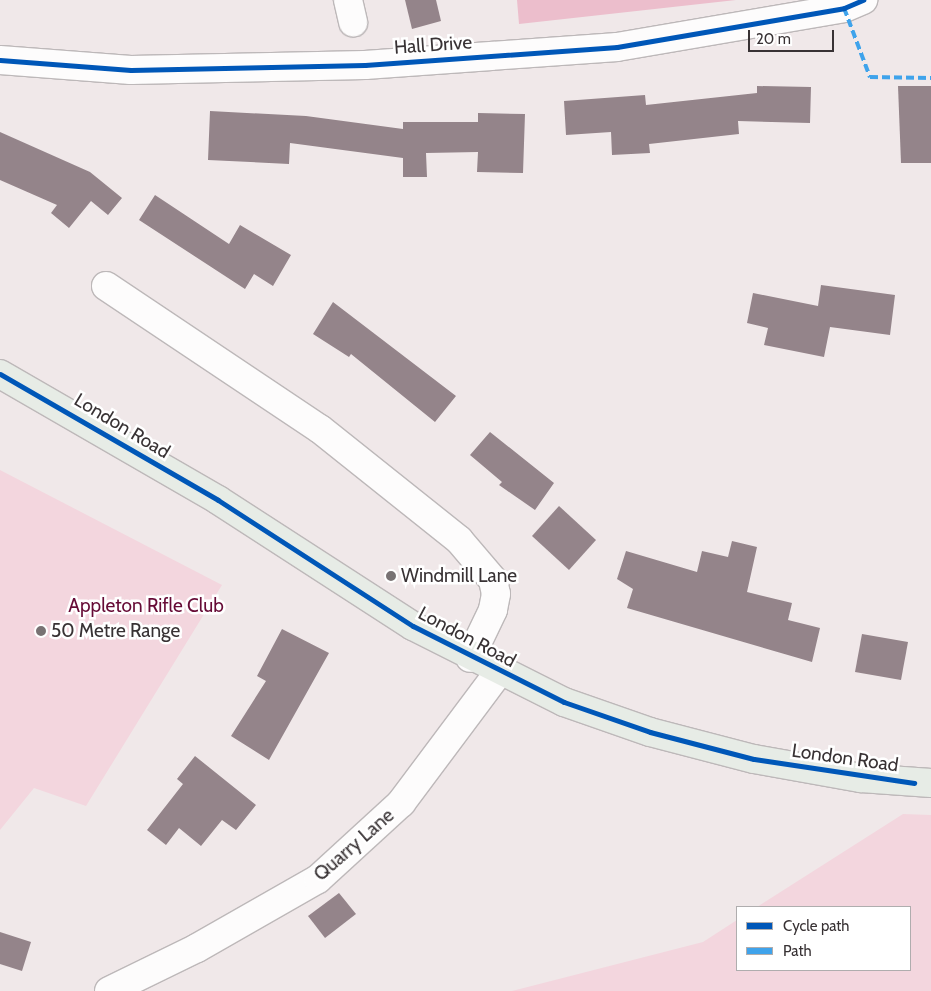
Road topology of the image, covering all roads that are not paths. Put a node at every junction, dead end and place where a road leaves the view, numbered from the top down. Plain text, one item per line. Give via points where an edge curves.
1 (863, 0) edge
2 (0, 60) edge
3 (106, 286) dead end
4 (0, 374) edge
5 (470, 658) junction
6 (499, 672) junction
7 (931, 783) edge
8 (109, 991) edge

1 - 2 street, Hall Drive via 844,8 617,47 452,59 131,70
3 - 5 street, London Road via 320,429 459,540 493,580 496,594 494,610
4 - 5 highway, London Road via 218,500
5 - 6 highway, London Road
6 - 7 highway, London Road via 572,705 700,746 808,770
6 - 8 street, Quarry Lane via 401,803 318,879 197,948

